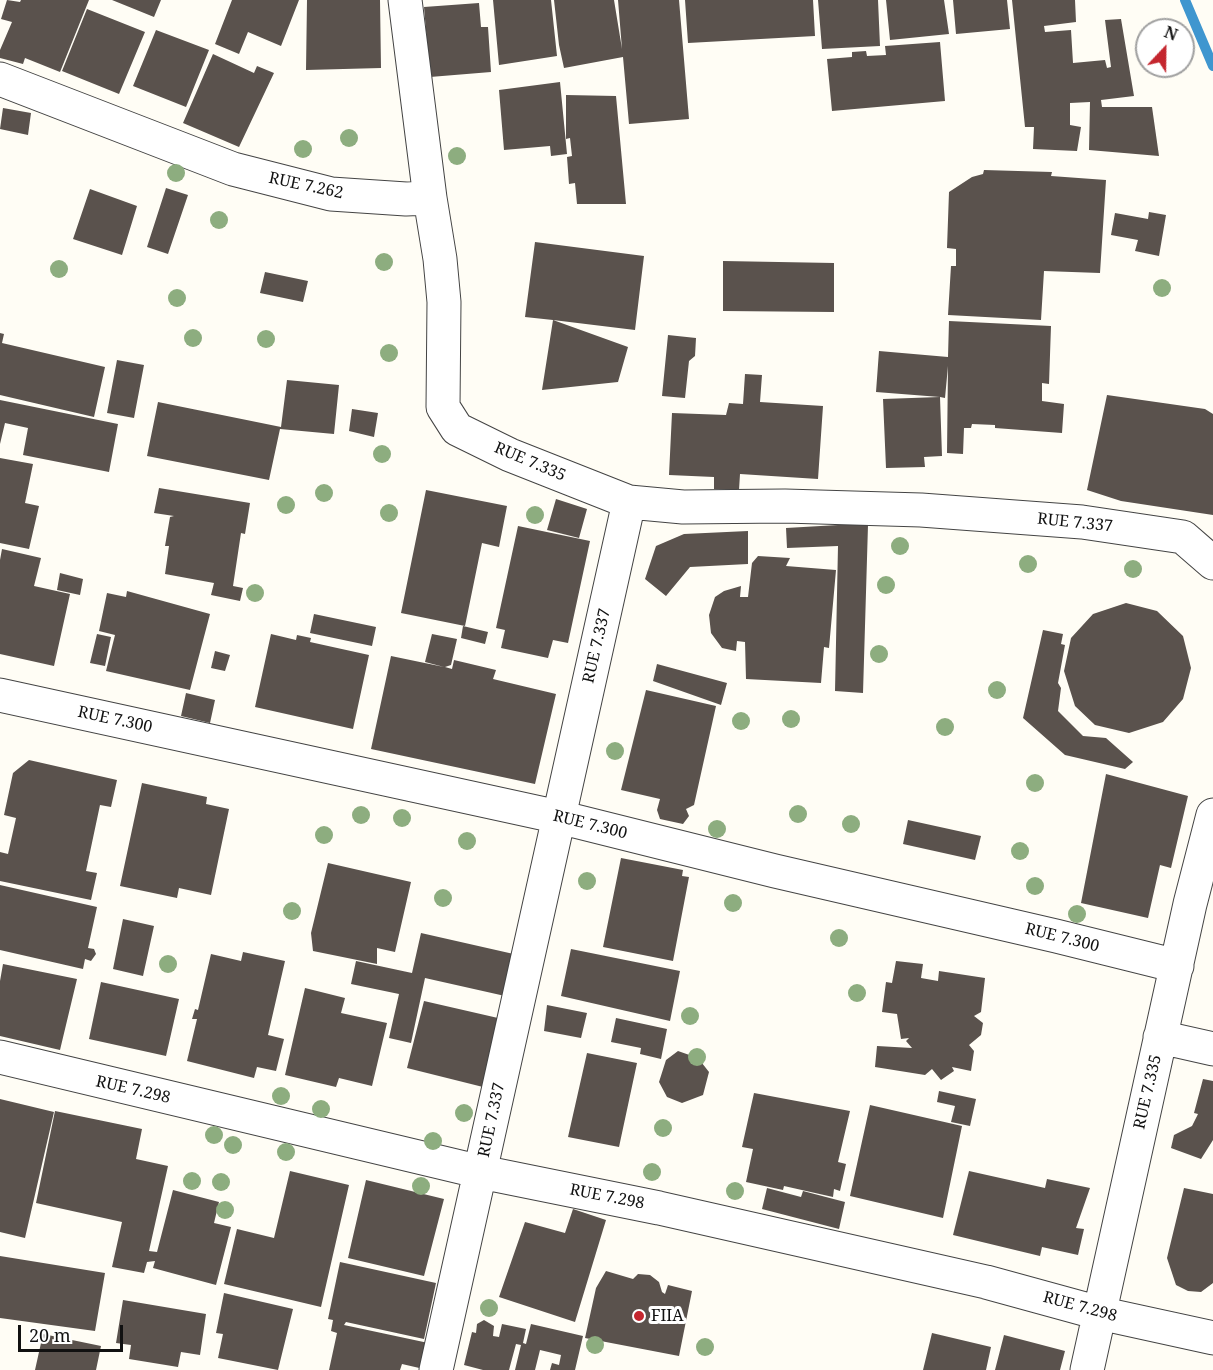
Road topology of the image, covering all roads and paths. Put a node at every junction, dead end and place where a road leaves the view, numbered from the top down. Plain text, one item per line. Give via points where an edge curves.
1 (405, 0) edge
2 (0, 80) edge
3 (430, 198) junction
4 (629, 502) junction
5 (1213, 563) edge
6 (0, 696) edge
7 (1213, 815) edge
8 (559, 817) junction
9 (1177, 966) junction
10 (1160, 1037) junction
11 (1213, 1049) edge
12 (0, 1057) edge
13 (481, 1172) junction
14 (1099, 1313) junction
15 (1213, 1338) edge
16 (436, 1370) edge
17 (1087, 1370) edge

1 - 3 street
2 - 3 street, RUE 7.262 via 232,169 331,194
3 - 4 street, RUE 7.335 via 444,302 443,407 457,429 510,455
4 - 5 street, RUE 7.337 via 683,507 921,510 1082,522 1183,537
4 - 8 street, RUE 7.337
6 - 8 street, RUE 7.300
7 - 9 street, RUE 7.335
8 - 9 street, RUE 7.300
8 - 13 street, RUE 7.337
9 - 10 street, RUE 7.335
10 - 11 street
10 - 14 street, RUE 7.335
12 - 13 street, RUE 7.298
13 - 14 street, RUE 7.298 via 986,1282
13 - 16 street, RUE 7.337
14 - 15 street, RUE 7.298
14 - 17 street, RUE 7.335

